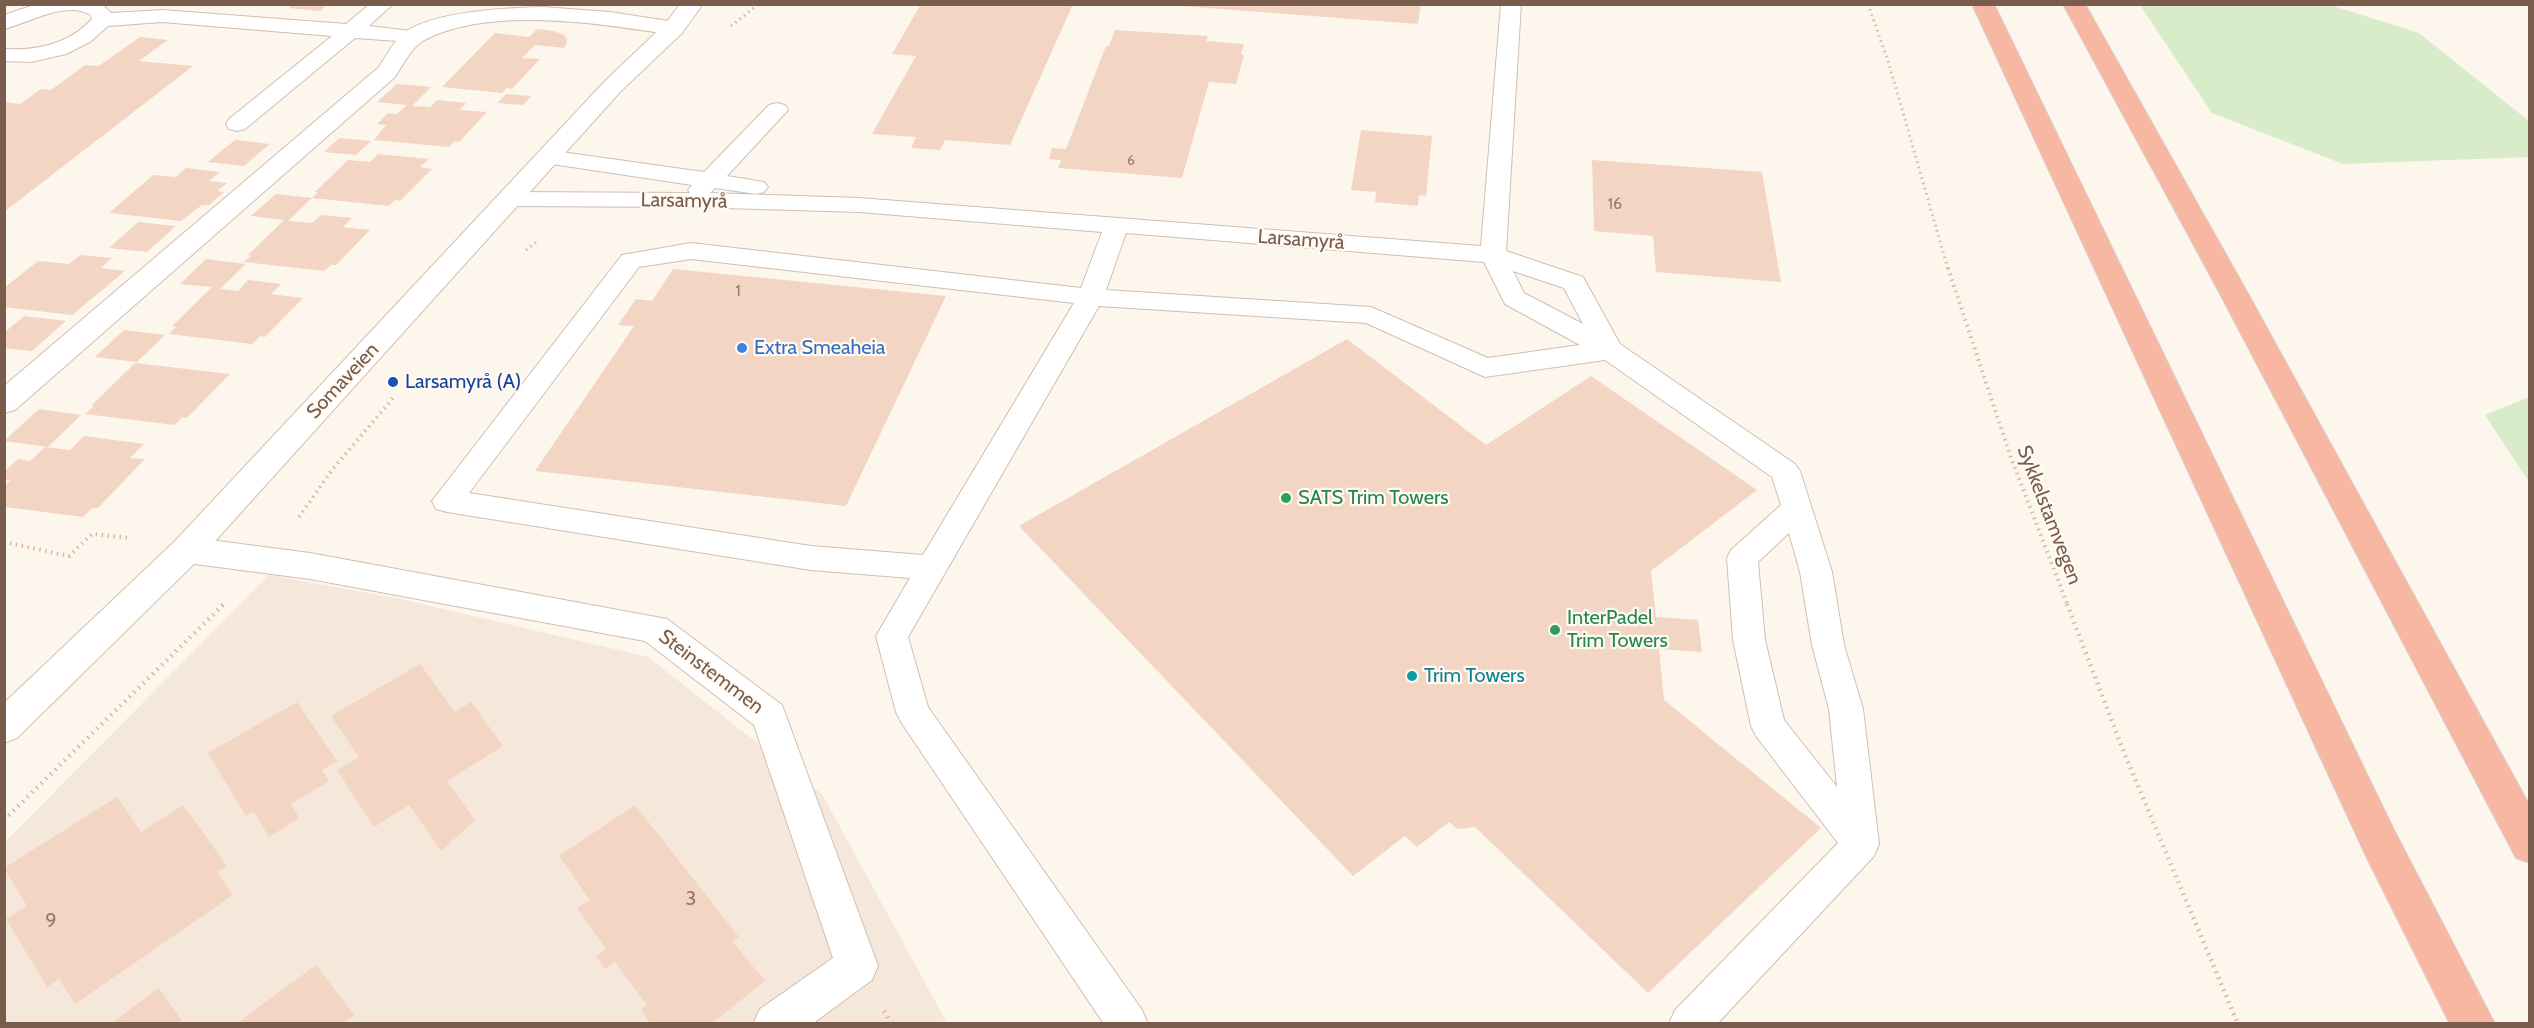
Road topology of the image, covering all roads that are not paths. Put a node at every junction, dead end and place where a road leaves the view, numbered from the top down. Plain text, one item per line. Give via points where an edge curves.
1 (73, 4) edge
2 (278, 4) edge
3 (383, 4) edge
4 (1511, 4) edge
5 (1983, 4) edge
6 (2074, 4) edge
7 (703, 6) edge
8 (102, 20) junction
9 (4, 23) edge
10 (253, 24) junction
11 (674, 28) junction
12 (352, 32) junction
13 (413, 36) junction
14 (4, 55) edge
15 (777, 110) dead end
16 (237, 124) dead end
17 (547, 157) junction
18 (709, 179) junction
19 (510, 200) junction
20 (691, 200) junction
21 (859, 206) junction
22 (1116, 226) junction
23 (1493, 255) junction
24 (1091, 297) junction
25 (1610, 350) junction
26 (4, 403) edge
27 (1797, 508) junction
28 (187, 550) junction
29 (933, 568) junction
30 (4, 727) edge
31 (1861, 844) junction
32 (2529, 845) edge
33 (776, 1023) edge
34 (1128, 1023) edge
35 (1689, 1023) edge
36 (2473, 1023) edge

1 - 8 lane via 90,6 100,12
1 - 9 lane via 29,12
2 - 10 lane
3 - 12 lane
4 - 23 lane
5 - 36 highway via 2380,843
6 - 32 highway
7 - 11 street, Somaveien
8 - 10 lane via 162,16
8 - 14 lane via 81,40 60,49
10 - 12 lane
11 - 13 street via 549,10 488,9 455,16
11 - 17 street, Somaveien
12 - 13 lane
12 - 16 lane
13 - 26 street via 387,72
15 - 18 lane
17 - 18 lane, Larsamyrå
17 - 19 street, Somaveien
18 - 20 lane
18 - 21 lane, Larsamyrå
19 - 20 lane, Larsamyrå
19 - 28 street, Somaveien
20 - 21 lane, Larsamyrå
21 - 22 lane, Larsamyrå
22 - 23 lane, Larsamyrå
22 - 24 lane
23 - 25 lane via 1514,298
23 - 25 lane, Larsamyrå via 1574,283
24 - 25 lane via 1371,315 1485,368
24 - 29 lane
24 - 29 lane via 691,251 631,261 447,501 811,558
25 - 27 lane via 1785,471
27 - 31 lane via 1816,572 1828,645 1846,709
27 - 31 lane via 1742,558 1749,640 1768,726
28 - 30 street, Somaveien
28 - 33 street, Steinstemmen via 310,566 654,629 769,716 857,966
29 - 34 lane via 892,636 913,712
31 - 35 lane

